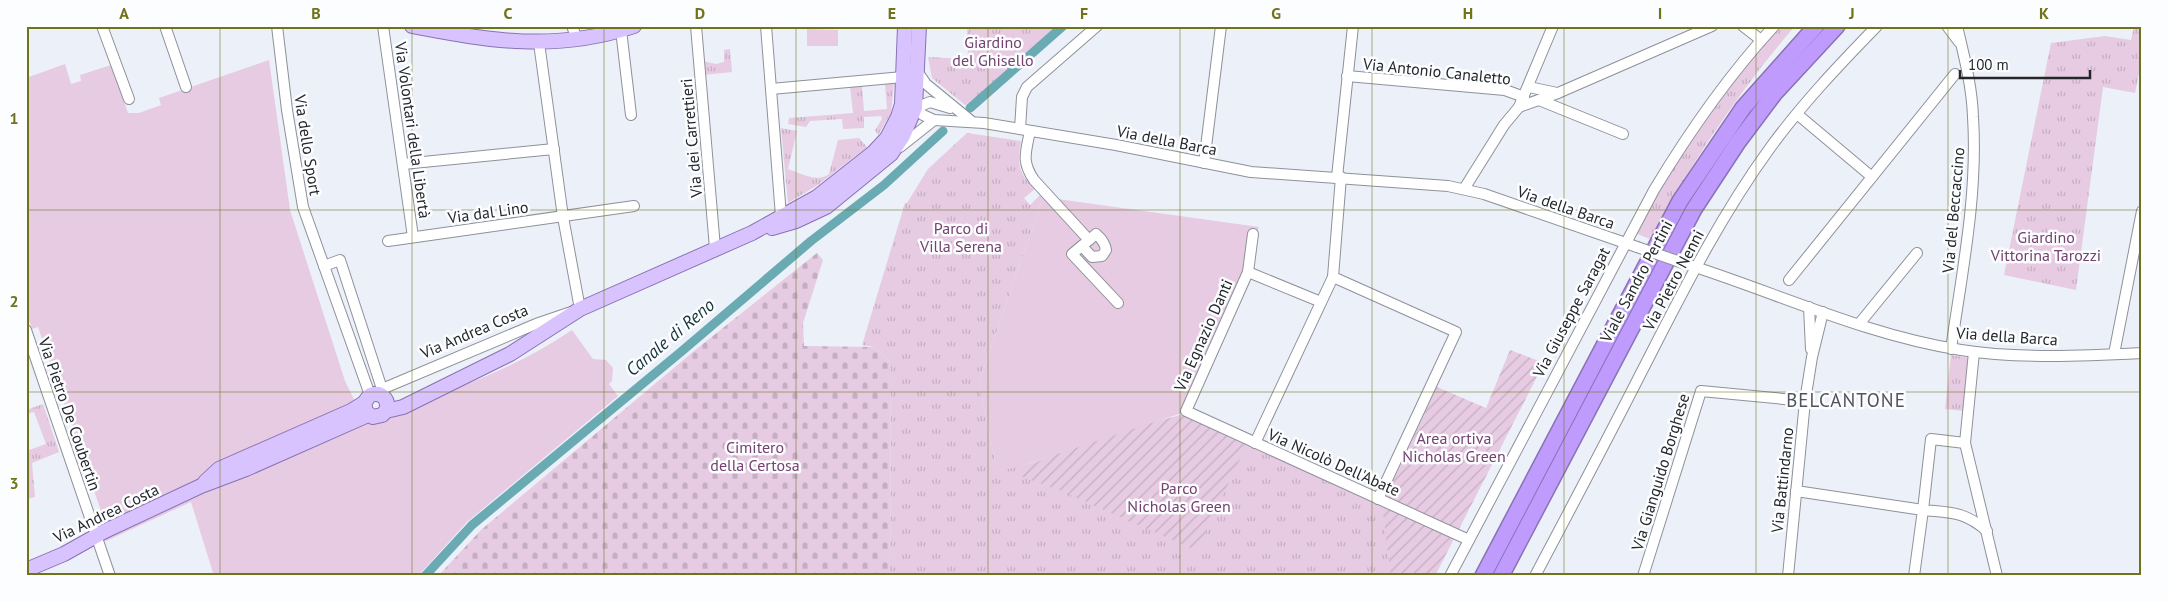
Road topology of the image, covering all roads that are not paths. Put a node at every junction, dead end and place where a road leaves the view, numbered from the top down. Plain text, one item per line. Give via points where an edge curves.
1 (102, 26) edge
2 (165, 26) edge
3 (277, 26) edge
4 (383, 26) edge
5 (412, 26) edge
6 (696, 26) edge
7 (766, 26) edge
8 (905, 26) edge
9 (919, 26) edge
10 (1097, 26) edge
11 (1222, 26) edge
12 (1353, 26) edge
13 (1553, 26) edge
14 (1712, 26) edge
15 (1743, 26) edge
16 (1774, 26) edge
17 (1816, 26) edge
18 (1837, 26) edge
19 (1877, 26) edge
20 (1947, 26) edge
21 (1957, 26) edge
22 (627, 28) edge
23 (575, 33) edge
24 (1761, 40) junction
25 (539, 43) junction
26 (1962, 45) junction
27 (918, 71) junction
28 (1955, 74) dead end
29 (1347, 76) junction
30 (903, 77) junction
31 (186, 87) dead end
32 (772, 89) junction
33 (903, 92) junction
34 (1526, 92) junction
35 (1558, 93) junction
36 (128, 99) dead end
37 (1539, 100) junction
38 (915, 108) junction
39 (1519, 108) junction
40 (956, 110) junction
41 (1560, 110) junction
42 (1797, 114) junction
43 (631, 115) dead end
44 (898, 117) junction
45 (934, 120) junction
46 (971, 121) junction
47 (1025, 130) junction
48 (1623, 134) dead end
49 (554, 148) junction
50 (891, 154) junction
51 (1204, 163) junction
52 (403, 164) junction
53 (1339, 177) junction
54 (1872, 177) junction
55 (1464, 189) junction
56 (634, 206) dead end
57 (2142, 211) edge
58 (782, 216) junction
59 (563, 217) junction
60 (752, 233) junction
61 (1254, 234) dead end
62 (413, 237) junction
63 (388, 241) dead end
64 (1625, 243) junction
65 (715, 248) junction
66 (1917, 253) dead end
67 (324, 266) junction
68 (1696, 267) junction
69 (1248, 272) junction
70 (1333, 277) junction
71 (1789, 280) dead end
72 (1321, 302) junction
73 (1118, 303) dead end
74 (580, 308) junction
75 (1809, 308) junction
76 (1823, 312) junction
77 (359, 319) junction
78 (345, 324) junction
79 (1859, 324) junction
80 (26, 330) edge
81 (1952, 349) junction
82 (1974, 352) junction
83 (2142, 352) edge
84 (2114, 354) junction
85 (1812, 357) junction
86 (1806, 400) junction
87 (377, 401) junction
88 (1186, 411) joint
89 (1255, 443) junction
90 (1965, 443) junction
91 (1796, 491) junction
92 (1378, 498) junction
93 (1922, 510) junction
94 (1981, 510) junction
95 (1962, 514) junction
96 (1987, 532) junction
97 (96, 536) junction
98 (1469, 540) junction
99 (26, 570) edge
100 (110, 576) edge
101 (1450, 576) edge
102 (1483, 576) edge
103 (1501, 576) edge
104 (1535, 576) edge
105 (1643, 576) edge
106 (1788, 576) edge
107 (1914, 576) edge
108 (1997, 576) edge

1 - 36 street
2 - 31 street
3 - 67 street, Via dello Sport via 301,201
4 - 52 street, Via Volontari della Libertà
5 - 25 main road via 488,40
6 - 65 street, Via dei Carrettieri
7 - 32 street
8 - 30 main road, Via Andrea Costa
9 - 27 main road, Via Andrea Costa
10 - 47 street via 1027,87 1022,97
11 - 51 street
12 - 29 street
13 - 34 street
14 - 35 street
15 - 24 street
16 - 24 street, Via Giuseppe Saragat
17 - 102 highway, Viale Sandro Pertini via 1743,108 1680,201
18 - 103 highway, Viale Sandro Pertini via 1774,94 1698,202
19 - 42 street, Via Pietro Nenni
20 - 26 street, Via del Beccaccino
21 - 26 street, Via del Beccaccino
22 - 23 main road
22 - 43 street
23 - 25 main road
24 - 64 street, Via Giuseppe Saragat via 1674,156
25 - 49 street
26 - 81 street, Via del Beccaccino via 1972,99 1974,164
27 - 38 main road, Via Andrea Costa
27 - 40 street, Via della Barca via 926,84
28 - 54 street
29 - 34 street, Via Antonio Canaletto
29 - 53 street
30 - 32 street
30 - 33 main road, Via Andrea Costa
32 - 58 street
33 - 38 street
33 - 44 main road, Via Andrea Costa
34 - 35 street, Via Antonio Canaletto
34 - 39 street
35 - 37 street
35 - 41 street via 1556,101
37 - 39 street
37 - 41 street
38 - 40 street, Via della Barca via 930,102
38 - 44 street, Via della Barca
38 - 45 street
38 - 50 main road, Via Andrea Costa via 904,136
39 - 55 street via 1504,125
40 - 46 street, Via della Barca
41 - 48 street
42 - 54 street
42 - 68 street, Via Pietro Nenni via 1743,187
44 - 58 main road, Via Andrea Costa via 887,138 874,152 817,197
45 - 46 street, Via della Barca
45 - 50 street
46 - 47 street, Via della Barca
47 - 51 street, Via della Barca
47 - 73 street via 1026,168 1085,243 1072,254
49 - 52 street
49 - 59 street
50 - 60 main road, Via Andrea Costa via 818,212
51 - 53 street, Via della Barca via 1278,175
52 - 62 street, Via Volontari della Libertà
53 - 55 street, Via della Barca via 1429,183
53 - 70 street
54 - 71 street
55 - 64 street, Via della Barca
56 - 59 street, Via dal Lino
57 - 84 street
58 - 60 main road, Via Andrea Costa
59 - 62 street, Via dal Lino
59 - 74 street
60 - 65 main road, Via Andrea Costa
61 - 69 street, Via Egnazio Danti
62 - 63 street, Via dal Lino
64 - 68 street, Via della Barca, bridge
64 - 98 street, Via Giuseppe Saragat
65 - 74 main road, Via Andrea Costa
66 - 79 street
67 - 77 street via 340,260
67 - 78 street, Via dello Sport
68 - 75 street, Via della Barca
68 - 104 street, Via Pietro Nenni
69 - 72 street, Via Egnazio Danti
69 - 88 street, Via Egnazio Danti
70 - 72 street
70 - 92 street via 1456,332
72 - 89 street
74 - 87 street, Via Andrea Costa via 536,324
74 - 87 main road, Via Andrea Costa via 510,354 455,381
75 - 76 street, Via della Barca
75 - 85 street, Via Battindarno
76 - 79 street, Via della Barca
76 - 85 street, Via Battindarno
77 - 78 street
77 - 87 street
78 - 87 street, Via dello Sport
79 - 81 street, Via della Barca
80 - 97 street, Via Pietro De Coubertin
81 - 82 street, Via della Barca
82 - 84 street, Via della Barca
82 - 90 street
83 - 84 street, Via della Barca
85 - 86 street, Via Battindarno
86 - 91 street, Via Battindarno
86 - 105 street, Via Gianguido Borghese via 1701,391
87 - 97 main road, Via Andrea Costa via 220,469 201,486
88 - 89 street, Via Nicolò Dell'Abate
89 - 92 street, Via Nicolò Dell'Abate
90 - 93 street via 1931,439
90 - 94 street
91 - 93 street
91 - 106 street, Via Battindarno
92 - 98 street, Via Nicolò Dell'Abate
93 - 95 street
93 - 107 street
94 - 95 street
94 - 96 street
95 - 96 street
96 - 108 street
97 - 99 main road, Via Andrea Costa
97 - 100 street, Via Pietro De Coubertin
98 - 101 street, Via Giuseppe Saragat

